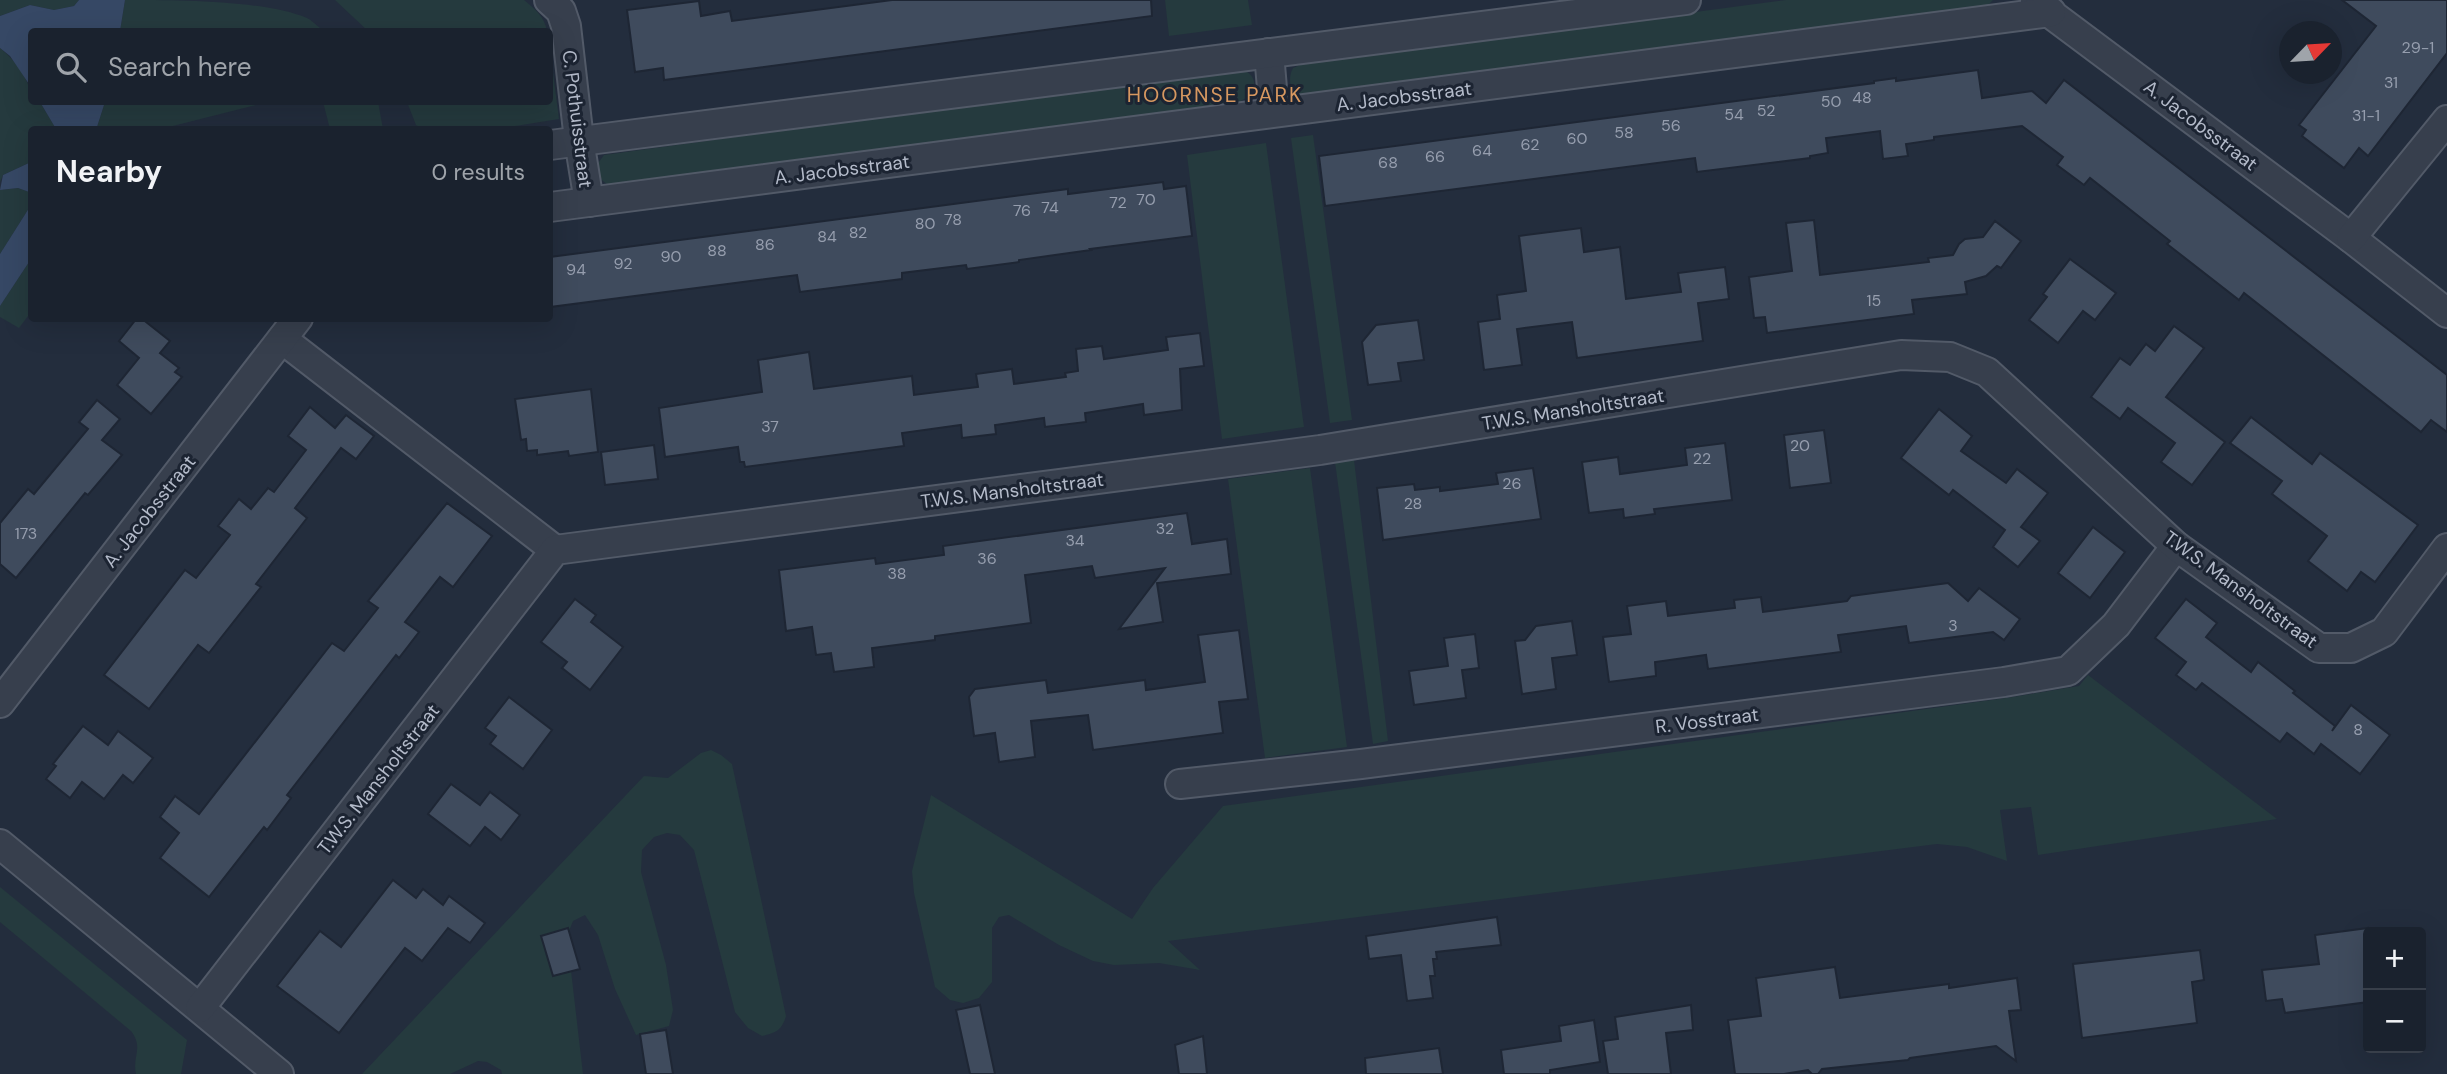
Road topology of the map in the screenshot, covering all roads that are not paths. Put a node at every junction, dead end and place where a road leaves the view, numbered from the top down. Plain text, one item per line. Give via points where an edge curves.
1 (550, 0) edge
2 (1686, 0) edge
3 (2042, 6) edge
4 (1269, 52) junction
5 (1274, 112) junction
6 (2447, 120) edge
7 (579, 140) junction
8 (553, 144) edge
9 (589, 202) junction
10 (553, 207) edge
11 (2351, 238) junction
12 (2447, 313) edge
13 (290, 329) edge
14 (2176, 546) junction
15 (2447, 548) edge
16 (555, 550) junction
17 (0, 703) edge
18 (1180, 784) dead end
19 (0, 844) edge
20 (200, 1007) junction
21 (279, 1074) edge

1 - 7 street, C. Pothuisstraat via 561,11 566,26
2 - 4 street
3 - 5 street, A. Jacobsstraat
3 - 11 street, A. Jacobsstraat
4 - 5 street
4 - 7 street
5 - 9 street, A. Jacobsstraat
6 - 11 street
7 - 8 street
7 - 9 street, C. Pothuisstraat
9 - 10 street, A. Jacobsstraat
11 - 12 street, A. Jacobsstraat
13 - 16 street
13 - 17 street, A. Jacobsstraat
14 - 15 street, T.W.S. Mansholtstraat via 2319,648 2351,648 2384,632
14 - 16 street, T.W.S. Mansholtstraat via 1987,372 1950,357 1901,355 1320,450
14 - 18 street, R. Vosstraat via 2116,625 2068,671 1389,761
16 - 20 street, T.W.S. Mansholtstraat
19 - 20 street
20 - 21 street

